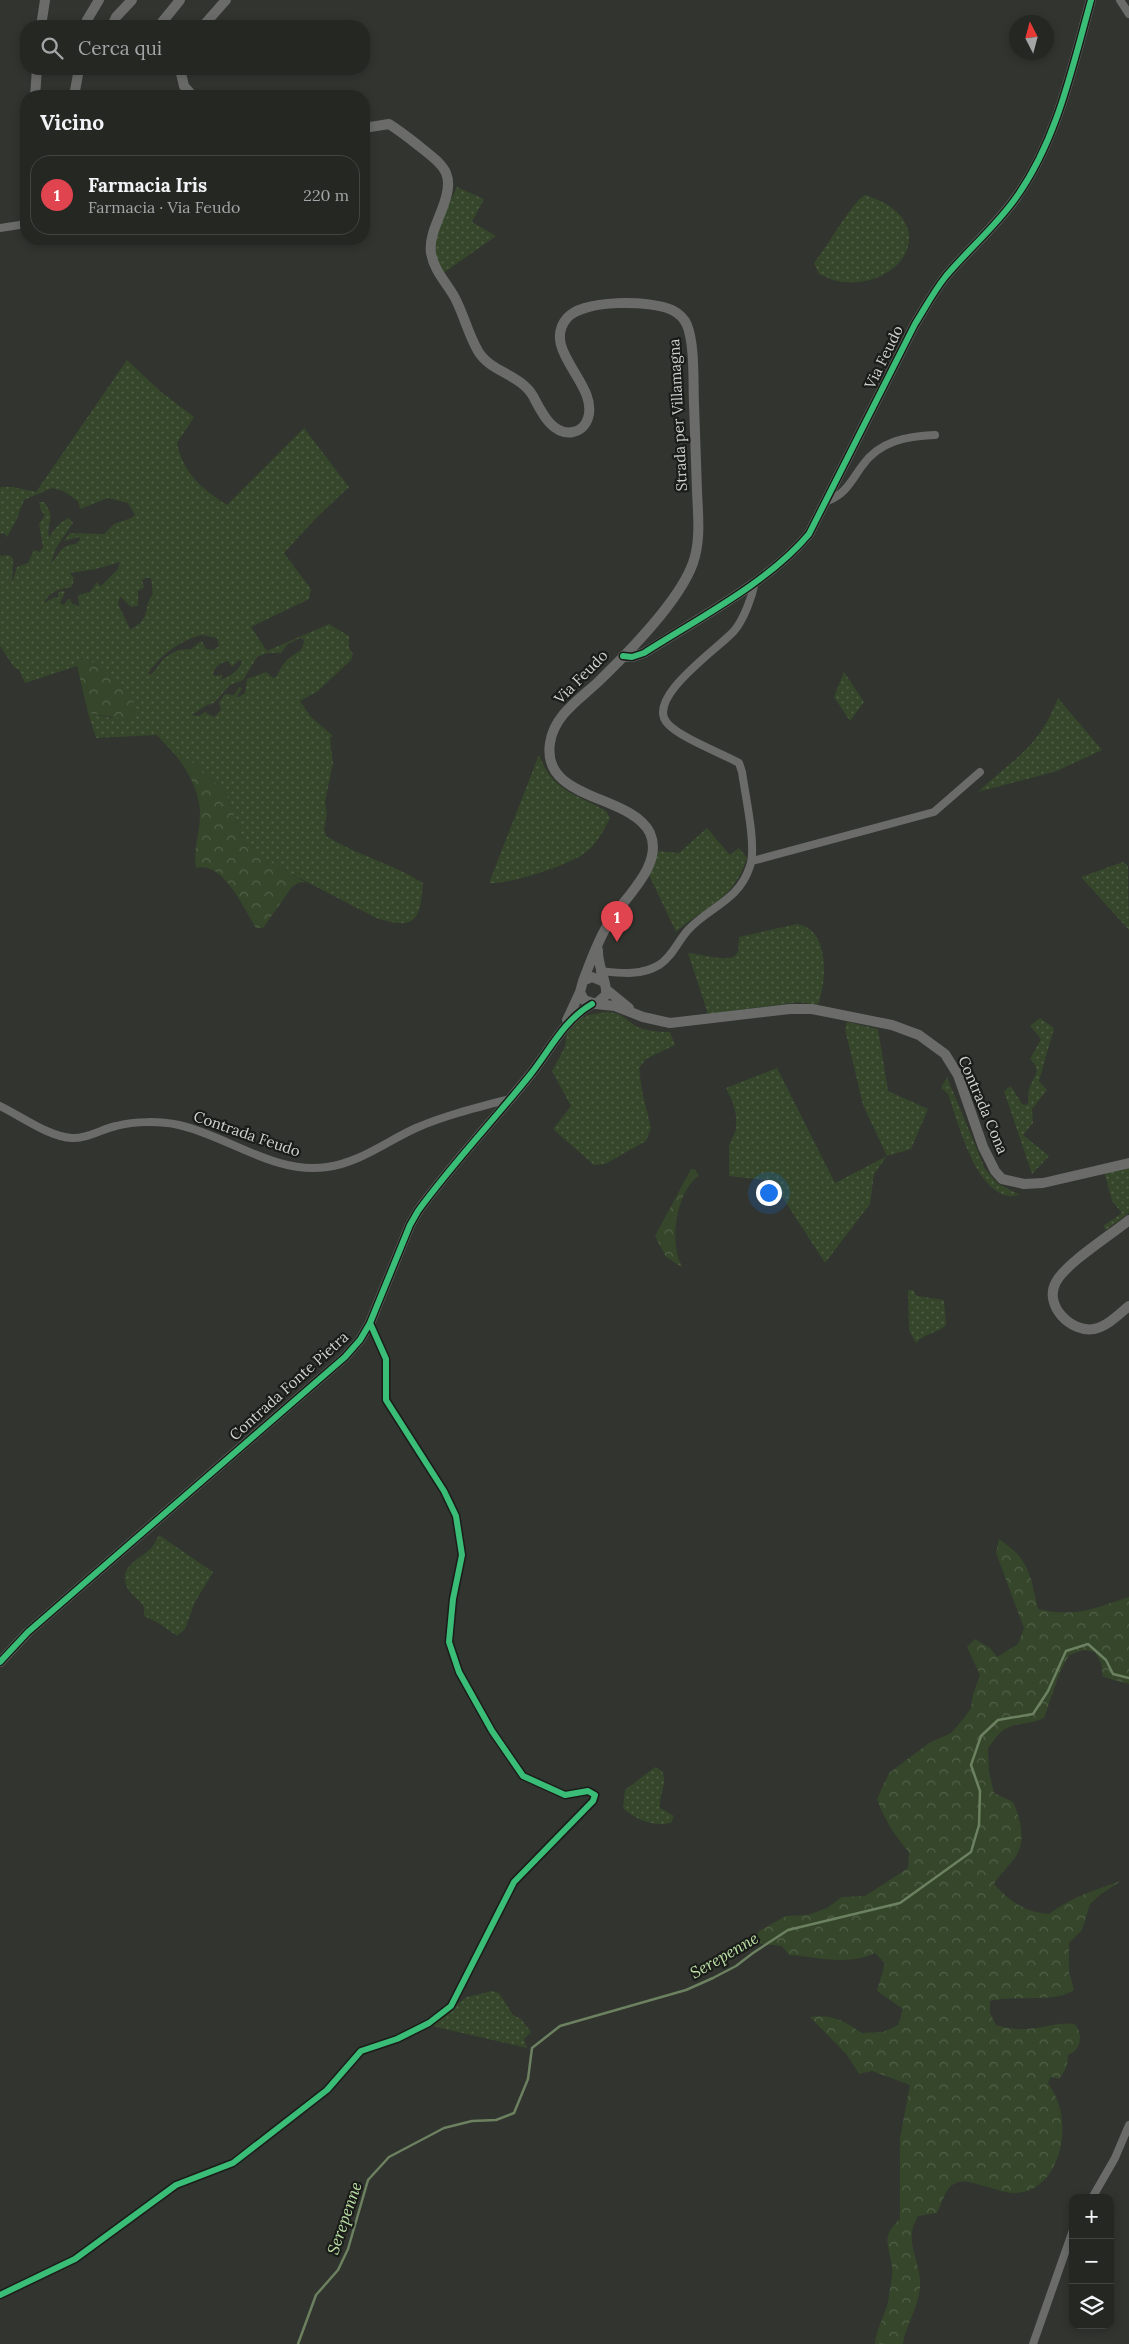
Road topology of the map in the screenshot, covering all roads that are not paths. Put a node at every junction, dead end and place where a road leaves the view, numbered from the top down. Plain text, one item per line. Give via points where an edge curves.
1 (45, 0) edge
2 (99, 0) edge
3 (132, 0) edge
4 (180, 0) edge
5 (226, 0) edge
6 (1091, 0) edge
7 (1120, 0) edge
8 (1129, 14) edge
9 (43, 20) edge
10 (87, 20) edge
11 (115, 20) edge
12 (164, 20) edge
13 (208, 20) edge
14 (37, 75) edge
15 (78, 75) edge
16 (181, 75) edge
17 (35, 90) edge
18 (75, 90) edge
19 (188, 90) edge
20 (370, 127) edge
21 (20, 225) edge
22 (0, 228) edge
23 (935, 435) dead end
24 (827, 501) junction
25 (755, 582) junction
26 (623, 656) junction
27 (980, 772) dead end
28 (752, 861) junction
29 (598, 944) junction
30 (600, 971) junction
31 (583, 981) junction
32 (605, 986) junction
33 (580, 992) junction
34 (594, 1004) junction
35 (633, 1012) junction
36 (564, 1028) junction
37 (510, 1099) junction
38 (0, 1106) edge
39 (1129, 1163) edge
40 (1129, 1220) edge
41 (1129, 1306) edge
42 (370, 1323) junction
43 (0, 1662) edge
44 (1129, 2125) edge
45 (1094, 2194) edge
46 (1070, 2239) edge
47 (0, 2295) edge
48 (1033, 2344) edge

1 - 9 main road
2 - 10 main road
3 - 11 main road
4 - 12 main road
5 - 13 main road
6 - 24 main road, Via Feudo via 1054,126 1030,174 1001,218 946,276 931,297
7 - 8 street
14 - 17 main road
15 - 18 main road
16 - 19 main road
20 - 26 main road, Strada per Villamagna via 389,124 443,164 448,192 431,242 437,270 454,296 481,356 527,386 554,428 572,433 588,420 589,413 586,393 562,345 562,327 569,315 586,307 620,303 665,308 678,313 685,321 692,364 697,547 686,577 674,596
21 - 22 street
23 - 24 street via 912,436 876,451 845,491
24 - 25 main road, Via Feudo via 794,552
25 - 26 main road, Via Feudo via 644,654
25 - 28 street via 735,630 668,692 663,715 667,724 678,731 739,763
26 - 29 main road, Via Feudo via 568,709 554,726 549,745 550,760 558,776 578,790 637,818 647,829 652,842 648,867 608,923
27 - 28 street via 934,812
28 - 30 street via 744,882 733,896 696,922 659,965 624,974
29 - 30 main road
29 - 31 main road, Via Feudo
30 - 32 main road
31 - 32 main road via 592,977
31 - 33 main road
32 - 34 main road via 604,999
32 - 35 main road, Contrada Cona
33 - 34 main road via 584,1000
33 - 36 main road
34 - 35 main road, Contrada Cona
34 - 36 main road via 576,1015
35 - 39 main road, Contrada Cona via 670,1023 812,1009 892,1025 919,1035 945,1054 958,1075 983,1147 1002,1179 1024,1184 1043,1183
36 - 37 main road, Contrada Fonte Pietra
37 - 38 street, Contrada Feudo via 419,1127 344,1163 304,1169 178,1124 156,1122 116,1126 73,1138 50,1133
37 - 42 main road, Contrada Fonte Pietra via 418,1210
40 - 41 main road via 1066,1270 1055,1283 1054,1295 1062,1318 1080,1328 1094,1329 1107,1324
42 - 43 main road, Contrada Fonte Pietra via 345,1357 36,1626
42 - 47 street via 386,1359 386,1400 444,1491 456,1516 462,1555 449,1642 459,1672 492,1731 523,1776 565,1794 588,1791 595,1795 593,1801 514,1882 451,2006 429,2023 397,2039 361,2051 328,2090 233,2163 176,2185 75,2259
44 - 45 street
46 - 48 street

